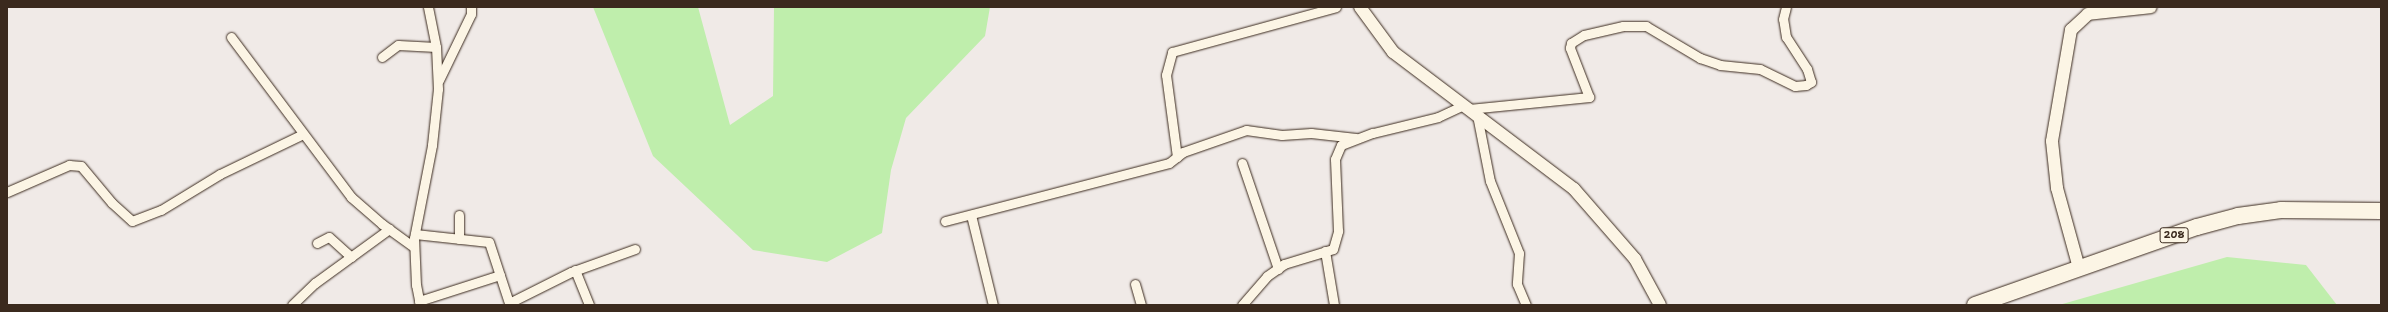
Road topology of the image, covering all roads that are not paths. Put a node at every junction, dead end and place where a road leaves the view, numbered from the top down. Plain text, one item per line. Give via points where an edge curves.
1 (428, 7) edge
2 (471, 7) edge
3 (1336, 7) edge
4 (1360, 7) edge
5 (1786, 7) edge
6 (2151, 7) edge
7 (231, 37) dead end
8 (436, 47) junction
9 (382, 57) dead end
10 (438, 81) junction
11 (1470, 110) junction
12 (303, 134) junction
13 (1356, 138) junction
14 (1177, 157) junction
15 (1242, 163) dead end
16 (7, 192) edge
17 (2381, 211) edge
18 (459, 215) dead end
19 (971, 215) junction
20 (945, 221) dead end
21 (389, 230) junction
22 (415, 234) junction
23 (459, 239) junction
24 (317, 243) dead end
25 (414, 247) junction
26 (635, 249) dead end
27 (1325, 251) junction
28 (351, 257) junction
29 (2079, 268) junction
30 (1278, 269) junction
31 (575, 270) junction
32 (500, 275) junction
33 (1135, 284) dead end
34 (301, 301) edge
35 (419, 303) edge
36 (292, 305) edge
37 (589, 305) edge
38 (993, 305) edge
39 (1141, 305) edge
40 (1242, 305) edge
41 (1334, 305) edge
42 (1526, 305) edge
43 (1660, 305) edge
44 (1975, 305) edge

1 - 8 street
2 - 10 street via 471,14
3 - 14 street via 1172,52 1166,75
4 - 11 street via 1393,52
5 - 11 street via 1783,19 1786,37 1807,69 1811,82 1806,85 1795,86 1760,69 1720,65 1700,58 1646,26 1623,26 1584,35 1571,43 1570,48 1589,97
6 - 29 street via 2088,14 2071,30 2052,141 2058,188
7 - 12 street
8 - 9 street via 398,45
8 - 10 street
10 - 22 street via 432,145
11 - 13 street
11 - 42 street via 1490,181 1519,253 1517,284
11 - 43 street via 1574,189 1635,259
12 - 16 street via 220,174 161,210 132,221 112,203 81,166 69,165
12 - 21 street via 351,197
13 - 14 street via 1311,133 1282,135 1246,130 1183,152
13 - 27 street via 1345,142 1336,150 1338,236 1333,249
14 - 19 street via 1169,163
15 - 30 street
17 - 29 highway, 208 via 2281,210 2238,216 2197,227
18 - 23 street
19 - 20 street
19 - 38 street
21 - 25 street
21 - 28 street
22 - 23 street
22 - 25 street
23 - 32 street via 489,242
24 - 28 street via 329,237
25 - 35 street
26 - 31 street
27 - 30 street
27 - 41 street
28 - 34 street
29 - 44 highway, 208
30 - 40 street via 1267,276
31 - 32 street via 509,303
31 - 37 street
32 - 35 street
33 - 39 street
34 - 36 street

